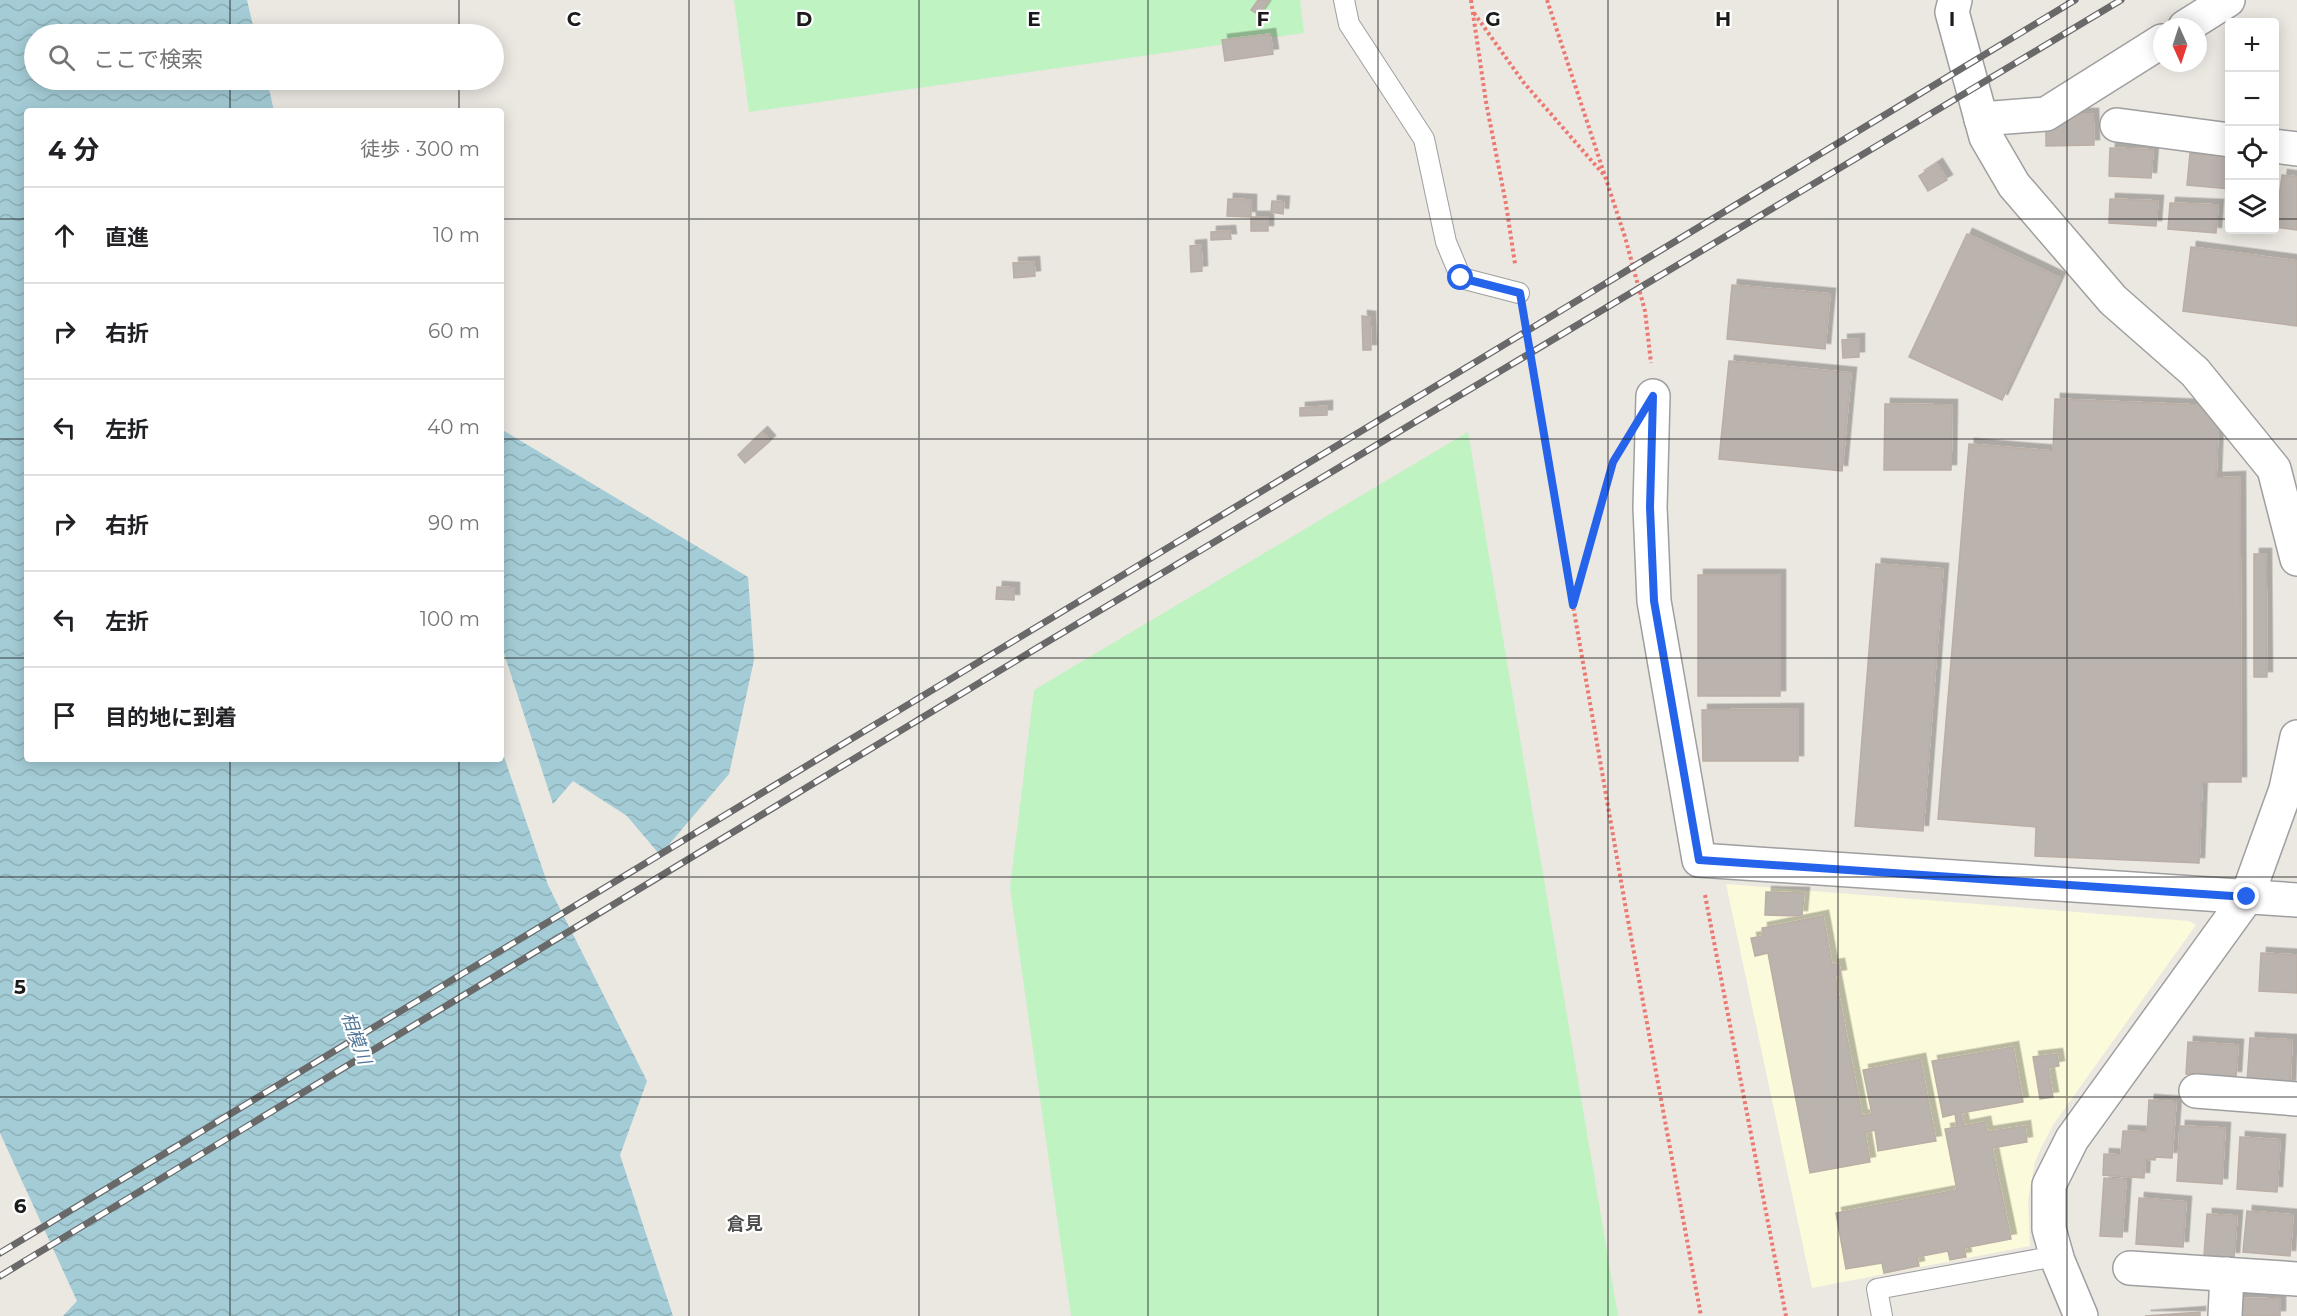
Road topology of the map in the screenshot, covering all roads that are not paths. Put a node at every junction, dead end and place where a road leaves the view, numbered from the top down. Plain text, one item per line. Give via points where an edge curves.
1 (1344, 0) edge
2 (1955, 0) edge
3 (2228, 0) edge
4 (2199, 18) edge
5 (2153, 47) edge
6 (1981, 120) junction
7 (2117, 125) dead end
8 (2225, 139) edge
9 (2279, 147) edge
10 (2297, 149) edge
11 (1520, 293) road end
12 (1653, 396) road end
13 (2297, 559) edge
14 (2297, 737) edge
15 (2247, 897) junction
16 (2297, 900) edge
17 (2196, 1091) dead end
18 (2297, 1099) edge
19 (2056, 1256) junction
20 (2130, 1268) dead end
21 (2227, 1274) junction
22 (2297, 1279) edge
23 (1882, 1316) edge
24 (2081, 1316) edge
25 (2225, 1316) edge

1 - 11 lane via 1348,24 1424,139 1446,242 1461,278
2 - 6 street via 1953,12
3 - 4 street
5 - 6 street via 2046,114
6 - 13 street via 1986,137 2008,175 2036,211 2113,300 2196,372 2274,469
7 - 8 street
9 - 10 street
12 - 15 street via 1650,507 1654,601 1699,860
14 - 15 street via 2286,789
15 - 16 street
15 - 19 street via 2073,1139 2049,1185 2049,1229
17 - 18 street
19 - 23 lane via 1877,1289
19 - 24 street
20 - 21 street
21 - 22 street
21 - 25 street

